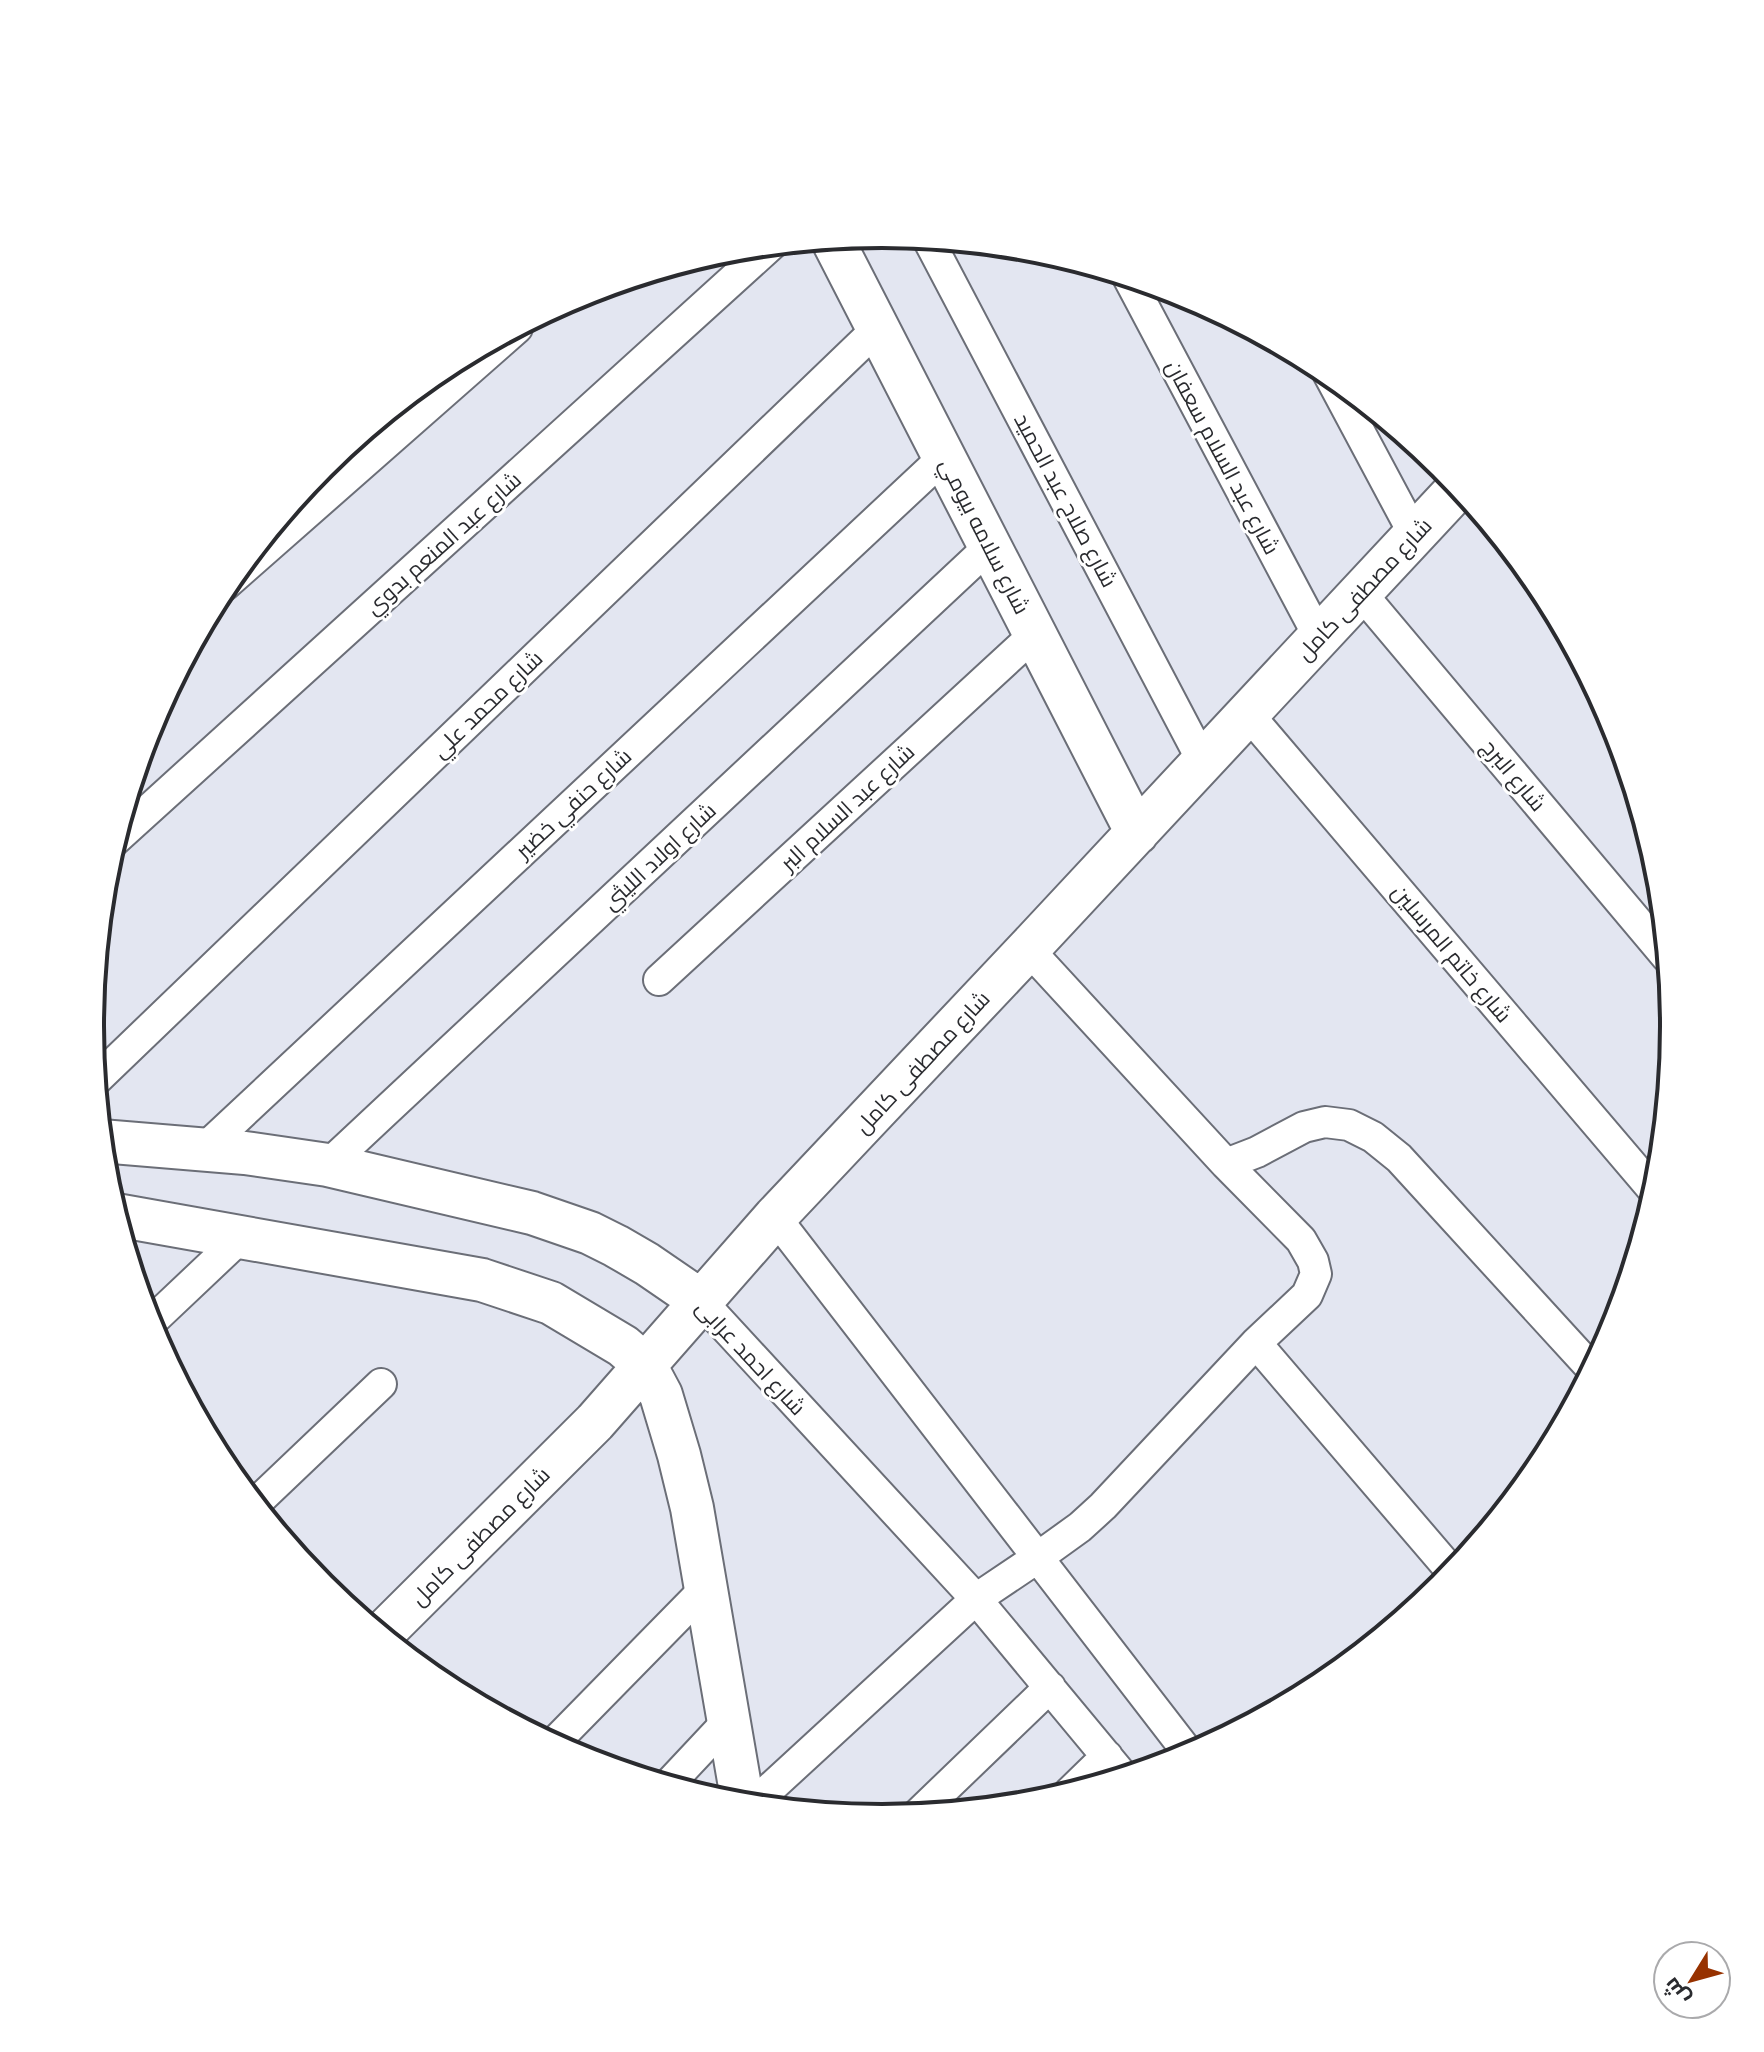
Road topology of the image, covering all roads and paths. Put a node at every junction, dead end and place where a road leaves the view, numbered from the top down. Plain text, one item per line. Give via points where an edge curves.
1 (838, 250) edge
2 (934, 250) edge
3 (756, 259) edge
4 (1135, 290) edge
5 (878, 328) junction
6 (482, 359) edge
7 (1342, 399) edge
8 (944, 457) junction
9 (1451, 496) edge
10 (1414, 534) junction
11 (272, 544) edge
12 (990, 546) junction
13 (1360, 592) junction
14 (1035, 634) junction
15 (1319, 637) junction
16 (1248, 714) junction
17 (1203, 762) junction
18 (131, 826) edge
19 (1137, 833) junction
20 (1655, 943) edge
21 (1028, 949) junction
22 (659, 980) dead end
23 (106, 1071) edge
24 (113, 1142) edge
25 (203, 1150) junction
26 (1226, 1164) junction
27 (328, 1165) junction
28 (1645, 1180) edge
29 (129, 1217) edge
30 (775, 1217) junction
31 (241, 1237) junction
32 (701, 1301) junction
33 (159, 1314) edge
34 (1256, 1343) junction
35 (1584, 1361) edge
36 (645, 1365) junction
37 (381, 1384) dead end
38 (263, 1497) edge
39 (1037, 1558) junction
40 (1444, 1563) edge
41 (705, 1589) junction
42 (976, 1599) junction
43 (389, 1627) edge
44 (1050, 1687) junction
45 (728, 1721) junction
46 (562, 1735) edge
47 (1182, 1744) edge
48 (1115, 1766) edge
49 (677, 1776) edge
50 (741, 1791) edge
51 (764, 1794) edge
52 (930, 1802) edge

1 - 5 street, شارع سلامه بيومي
2 - 17 street, شارع صلاح عبد الحميد
3 - 18 street, شارع عبد المنعم بدوي
4 - 15 street, شارع عبد السلام سعفان
5 - 8 street, شارع سلامه بيومي
5 - 23 street, شارع محمد علي
6 - 11 street
7 - 10 street
8 - 12 street, شارع سلامه بيومي
8 - 25 street, شارع حنفي خضير
9 - 10 street, شارع مصطفى كامل
10 - 13 street, شارع مصطفى كامل
12 - 14 street, شارع سلامه بيومي
12 - 27 street, شارع اولاد الليثي
13 - 15 street, شارع مصطفى كامل
13 - 20 street, شارع البرج
14 - 19 street, شارع سلامه بيومي
14 - 22 street, شارع عبد السلام البر
15 - 16 street, شارع مصطفى كامل
16 - 17 street, شارع مصطفى كامل
16 - 28 street, شارع خاتم المرسلين
17 - 19 street, شارع مصطفى كامل
19 - 21 street, شارع مصطفى كامل
21 - 26 street
21 - 30 street, شارع مصطفى كامل
24 - 25 street, شارع احمد عرابى
25 - 27 street, شارع احمد عرابى
26 - 34 street via 1301,1240 1316,1274 1307,1295
26 - 35 street via 1325,1122 1349,1125 1373,1137 1399,1158
27 - 32 street, شارع احمد عرابى via 532,1213 590,1233
29 - 31 street
30 - 32 street, شارع مصطفى كامل
30 - 39 street
31 - 33 street
31 - 36 street via 482,1280 551,1303
32 - 36 street, شارع مصطفى كامل
32 - 42 street, شارع احمد عرابى
34 - 39 street via 1103,1506
34 - 40 street
36 - 41 street via 661,1395 679,1455
36 - 43 street, شارع مصطفى كامل via 595,1422
37 - 38 street
39 - 42 street
39 - 47 street
41 - 45 street
41 - 46 street
42 - 44 street, شارع احمد عرابى
42 - 51 street
44 - 48 street, شارع احمد عرابى
44 - 52 street
45 - 49 street
45 - 50 street

